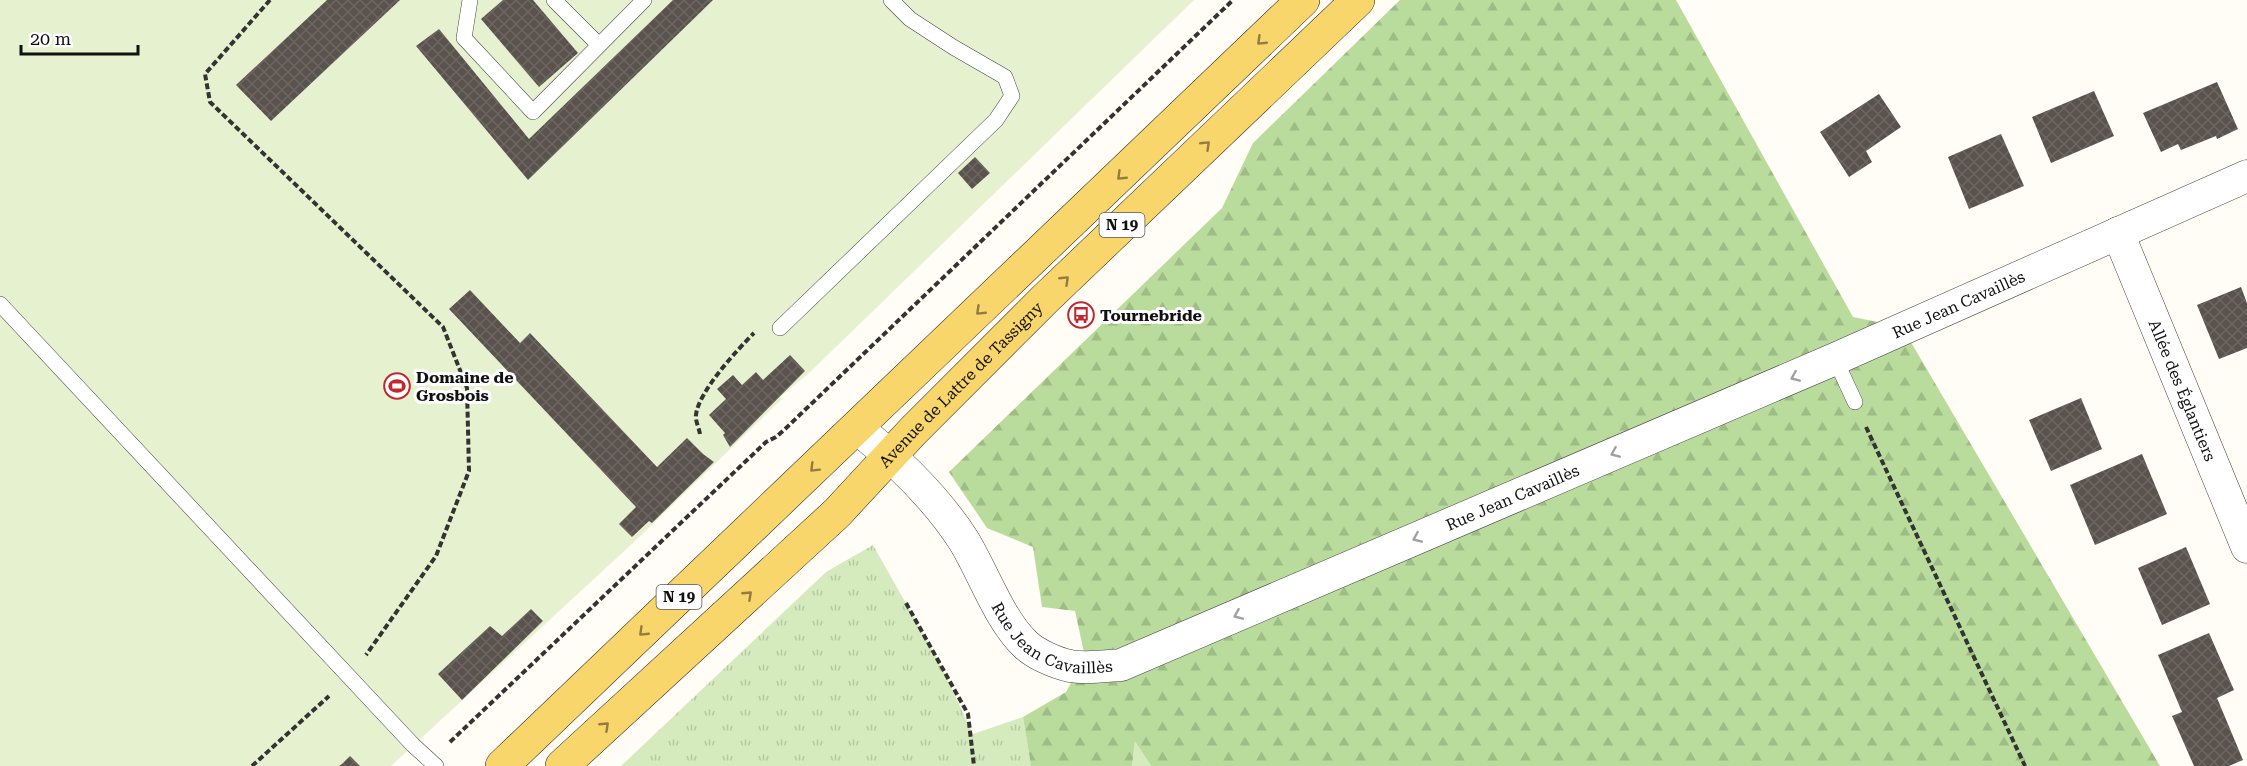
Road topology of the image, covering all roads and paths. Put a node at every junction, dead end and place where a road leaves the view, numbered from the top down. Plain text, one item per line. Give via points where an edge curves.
1 (270, 0) edge
2 (470, 0) edge
3 (554, 0) edge
4 (644, 0) edge
5 (891, 0) edge
6 (1233, 0) edge
7 (1304, 0) edge
8 (1358, 0) edge
9 (599, 45) junction
10 (2247, 176) edge
11 (2118, 233) junction
12 (0, 304) edge
13 (780, 328) joint
14 (1835, 359) junction
15 (1855, 402) joint
16 (857, 428) junction
17 (700, 434) dead end
18 (890, 455) junction
19 (2247, 547) edge
20 (906, 603) dead end
21 (351, 677) junction
22 (433, 763) edge
23 (252, 766) edge
24 (502, 766) edge
25 (562, 766) edge
26 (974, 766) edge
27 (2025, 766) edge

1 - 21 path via 205,74 210,102 443,327 467,388 469,471 436,556
2 - 9 lane via 464,38 533,112
3 - 9 lane
4 - 9 lane
5 - 13 lane via 910,19 1005,76 1012,96 996,120
6 - 22 path
7 -> 16 main road, N 19
18 -> 8 main road, Avenue de Lattre de Tassigny / N 19 via 1045,299
10 - 11 street, Rue Jean Cavaillès
11 - 14 street, Rue Jean Cavaillès
11 - 19 street, Allée des Églantiers
12 - 21 lane
13 - 17 path via 771,318 717,374 696,415
14 - 15 lane
14 -> 18 street, Rue Jean Cavaillès via 1112,665 1070,666 1025,645 1002,612 964,541 929,494
15 - 27 path
16 - 18 street, Rue Jean Cavaillès
16 -> 24 main road, N 19
25 -> 18 main road, Avenue de Lattre de Tassigny / N 19 via 837,513
20 - 26 path via 968,714
21 - 22 lane
21 - 23 path

